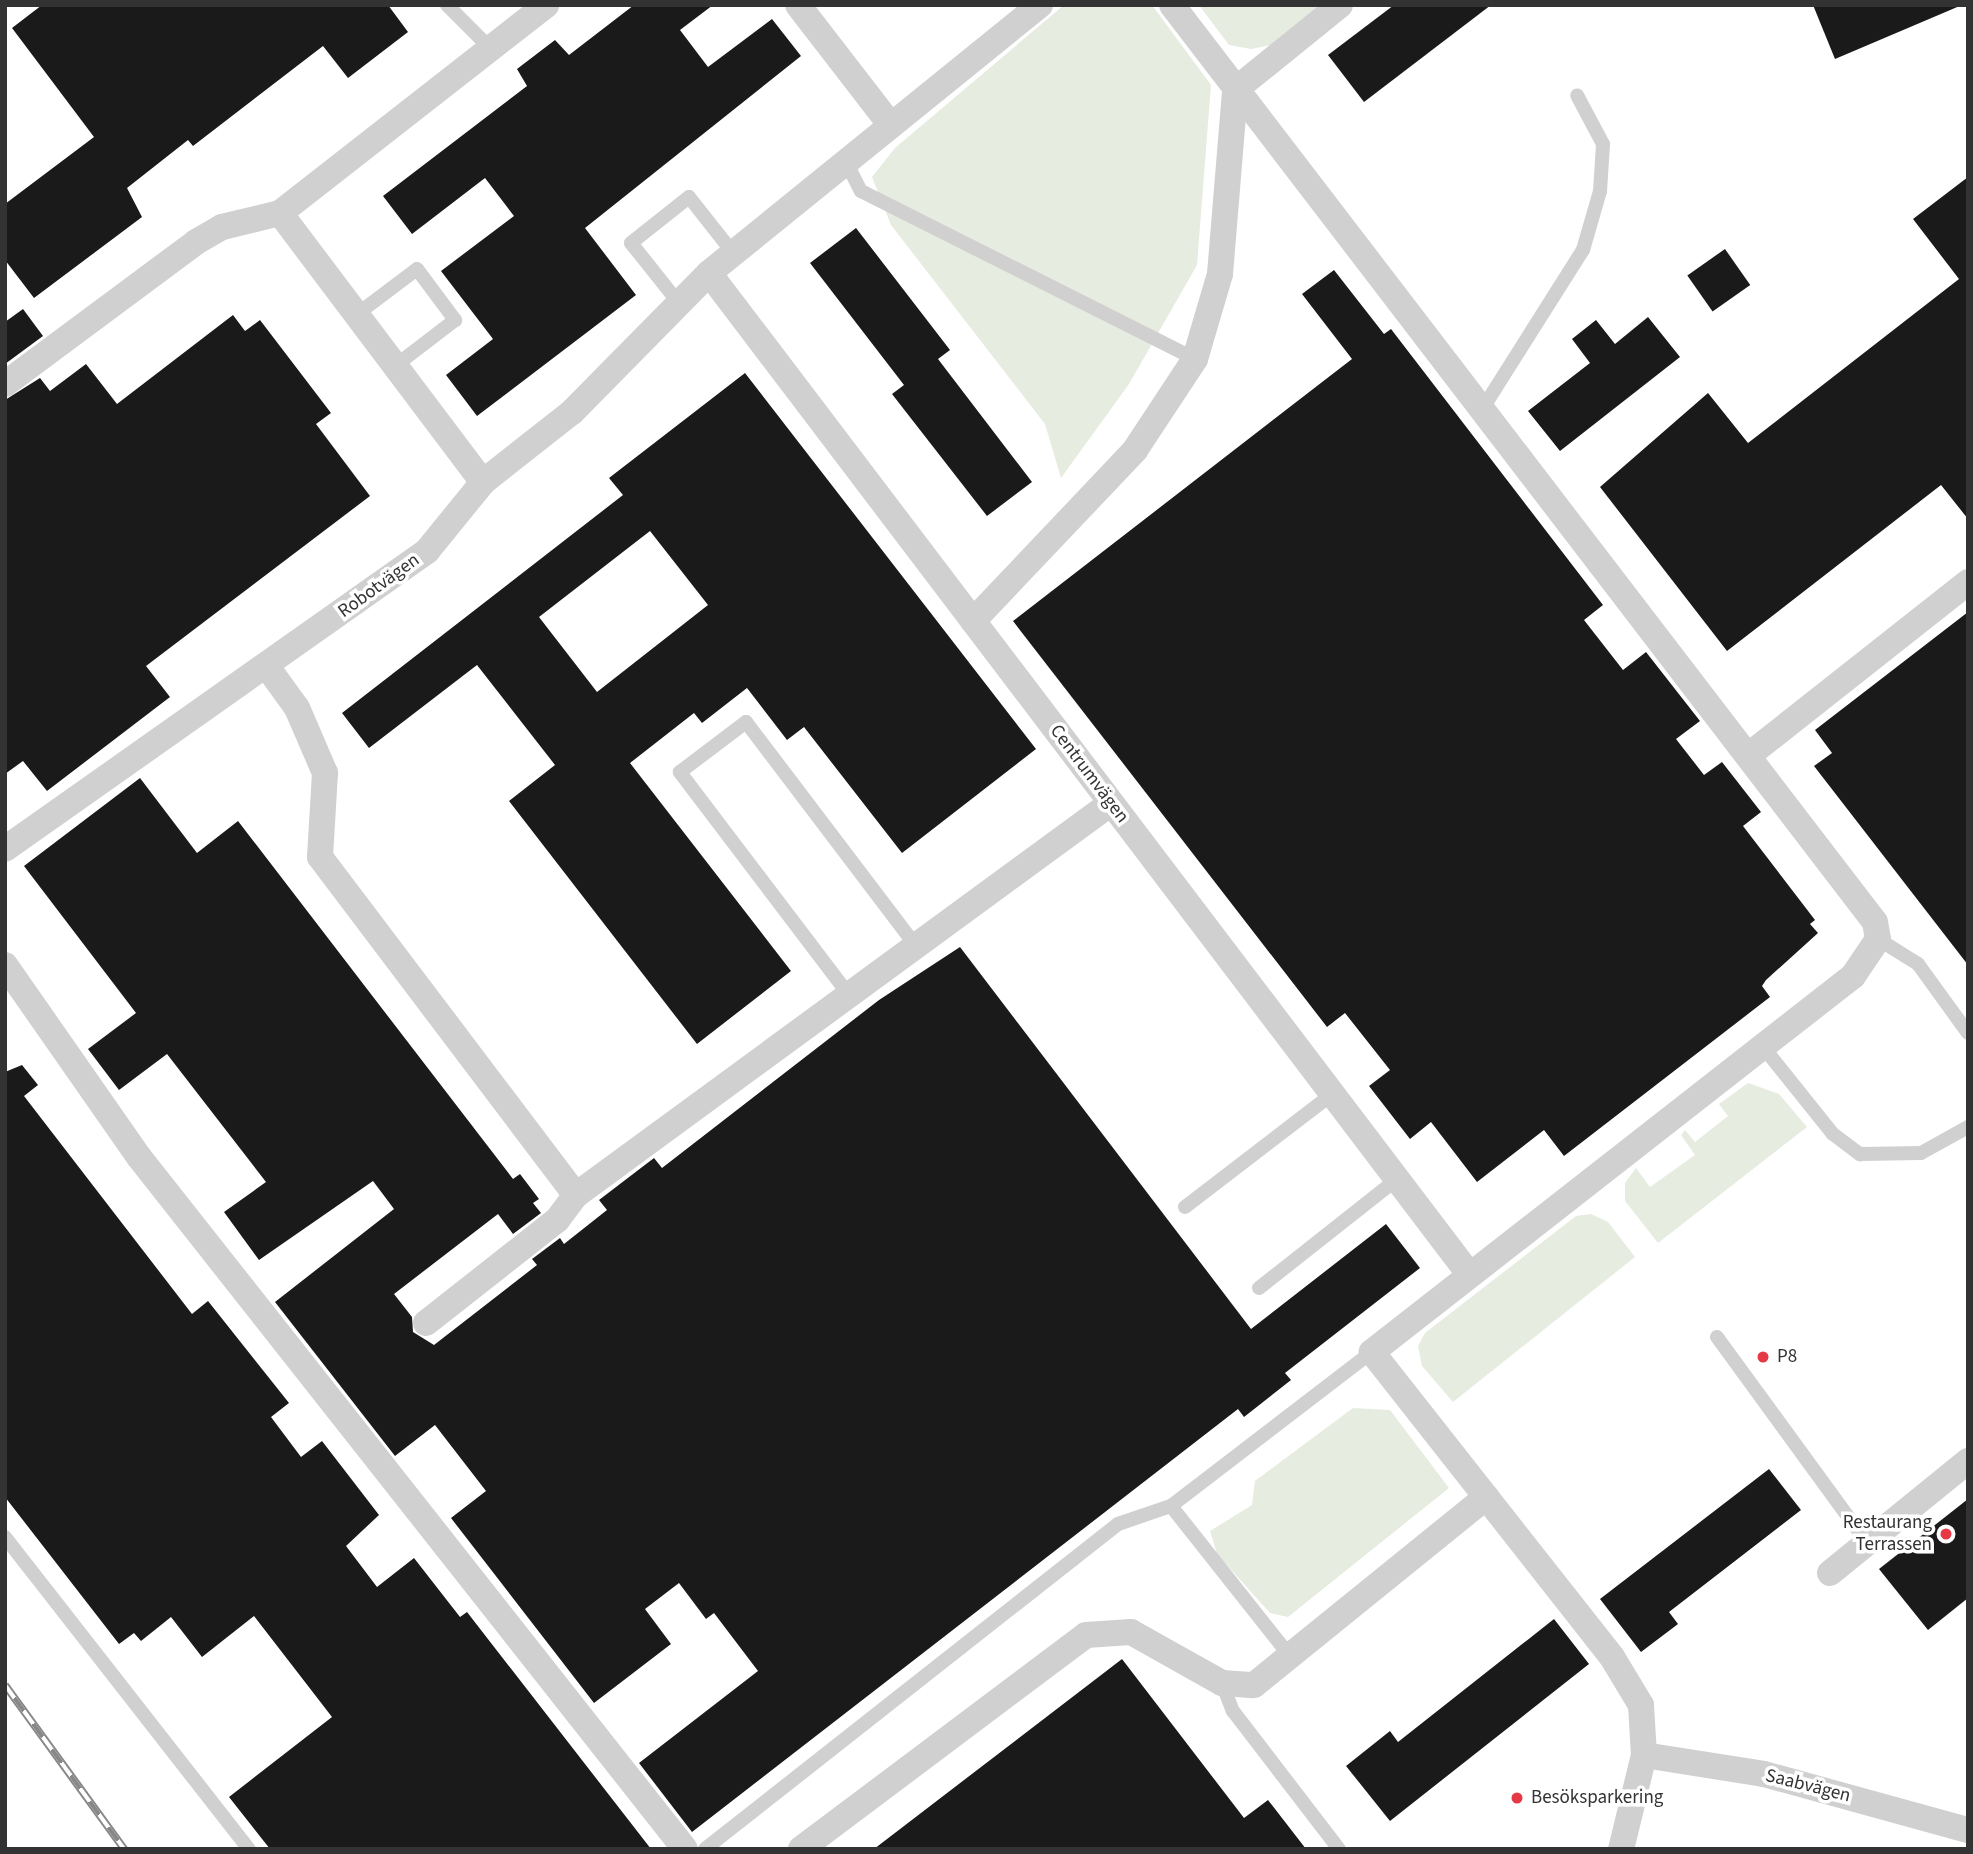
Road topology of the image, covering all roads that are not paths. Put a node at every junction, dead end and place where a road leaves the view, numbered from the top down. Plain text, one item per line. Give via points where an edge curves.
1 (447, 5) edge
2 (546, 5) edge
3 (798, 5) edge
4 (1040, 5) edge
5 (1172, 5) edge
6 (1340, 5) edge
7 (492, 50) junction
8 (1234, 90) junction
9 (1577, 96) dead end
10 (890, 124) junction
11 (845, 160) junction
12 (280, 213) junction
13 (734, 254) junction
14 (709, 273) junction
15 (678, 302) junction
16 (356, 315) junction
17 (1195, 359) junction
18 (395, 366) junction
19 (5, 384) edge
20 (1483, 408) junction
21 (483, 482) junction
22 (1968, 582) edge
23 (973, 621) junction
24 (268, 668) junction
25 (1749, 755) junction
26 (1111, 803) junction
27 (5, 849) edge
28 (1878, 939) junction
29 (914, 943) junction
30 (5, 965) edge
31 (846, 991) junction
32 (1968, 1034) edge
33 (1764, 1048) junction
34 (1332, 1094) junction
35 (1968, 1127) edge
36 (1397, 1180) junction
37 (576, 1195) junction
38 (1185, 1207) dead end
39 (1469, 1275) junction
40 (1259, 1288) dead end
41 (426, 1323) dead end
42 (1717, 1337) dead end
43 (1372, 1352) junction
44 (1968, 1461) edge
45 (1486, 1497) junction
46 (1171, 1506) junction
47 (5, 1537) edge
48 (1867, 1543) junction
49 (1830, 1573) dead end
50 (1290, 1656) junction
51 (1222, 1683) junction
52 (1644, 1755) junction
53 (1968, 1830) edge
54 (249, 1849) edge
55 (685, 1849) edge
56 (705, 1849) edge
57 (801, 1849) edge
58 (1339, 1849) edge
59 (1621, 1849) edge

1 - 7 lane
2 - 7 street
3 - 10 street
4 - 10 street, Robotvägen
5 - 8 street
6 - 8 street
7 - 12 street
8 - 17 street via 1220,274
8 - 20 street
9 - 20 lane via 1603,144 1600,191 1583,250
10 - 11 street, Robotvägen
11 - 13 street, Robotvägen
11 - 17 lane via 861,191
12 - 16 street
12 - 19 street via 222,227 196,242
13 - 14 street, Robotvägen
13 - 15 lane via 689,197 631,243
14 - 15 street, Robotvägen
14 - 23 street, Centrumvägen
15 - 21 street, Robotvägen via 572,412
16 - 18 street
16 - 18 lane via 417,269 456,320
17 - 23 street via 1135,450
18 - 21 street
20 - 25 street
21 - 24 street, Robotvägen via 427,551
22 - 25 street
23 - 26 street, Centrumvägen
24 - 27 street, Robotvägen
24 - 37 street via 297,708 324,772 320,857
25 - 28 street via 1867,906
26 - 29 street via 971,911
26 - 34 street, Centrumvägen
28 - 32 lane via 1918,964
28 - 33 street via 1853,976
29 - 31 street
29 - 31 lane via 746,722 680,772
30 - 55 street via 139,1157
31 - 37 street
33 - 35 lane via 1833,1134 1860,1154 1921,1153
33 - 39 street
34 - 36 street, Centrumvägen
34 - 38 lane
36 - 39 street, Centrumvägen
36 - 40 lane
37 - 41 street via 557,1220
39 - 43 street
42 - 48 lane
43 - 45 street
43 - 46 lane
44 - 48 street
45 - 50 street
45 - 52 street via 1612,1657 1641,1705
46 - 50 lane
46 - 56 lane via 1118,1524
47 - 54 lane
48 - 49 street
50 - 51 street via 1254,1685
51 - 57 street via 1132,1632 1086,1634
51 - 58 lane via 1233,1711
52 - 53 street, Saabvägen via 1764,1774
52 - 59 street

